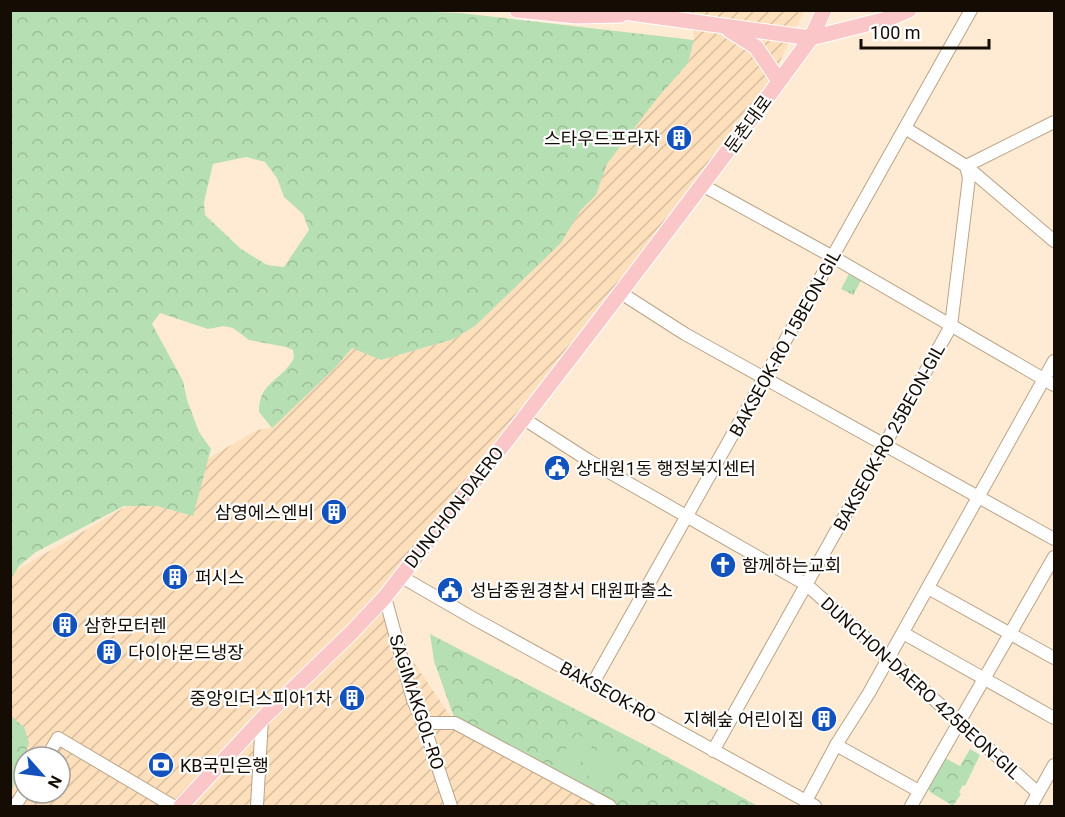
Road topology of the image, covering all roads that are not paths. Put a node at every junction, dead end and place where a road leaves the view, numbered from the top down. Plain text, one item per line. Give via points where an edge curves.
1 (517, 10) edge
2 (609, 10) edge
3 (824, 10) edge
4 (971, 10) edge
5 (898, 12) edge
6 (644, 15) junction
7 (724, 26) junction
8 (811, 38) junction
9 (779, 81) junction
10 (1054, 122) edge
11 (905, 128) junction
12 (966, 166) junction
13 (702, 185) junction
14 (1054, 241) edge
15 (833, 257) junction
16 (621, 293) junction
17 (951, 326) junction
18 (1054, 362) edge
19 (765, 377) junction
20 (1050, 382) edge
21 (524, 419) junction
22 (885, 444) junction
23 (979, 496) junction
24 (687, 517) junction
25 (1054, 539) edge
26 (1054, 557) edge
27 (400, 576) junction
28 (807, 585) junction
29 (928, 588) junction
30 (384, 597) junction
31 (903, 633) junction
32 (1011, 634) junction
33 (889, 658) junction
34 (1054, 658) edge
35 (985, 680) junction
36 (593, 683) junction
37 (1054, 717) edge
38 (262, 719) junction
39 (959, 722) junction
40 (423, 723) junction
41 (54, 745) edge
42 (70, 745) edge
43 (836, 745) junction
44 (72, 746) edge
45 (713, 751) junction
46 (1054, 765) edge
47 (919, 791) junction
48 (1038, 793) junction
49 (810, 804) edge
50 (173, 807) edge
51 (181, 807) edge
52 (258, 807) edge
53 (451, 807) edge
54 (610, 807) edge
55 (910, 807) edge
56 (1031, 807) edge

1 - 6 main road via 576,16
2 - 6 main road
3 - 8 main road
4 - 11 street, BAKSEOK-RO 15BEON-GIL
5 - 8 main road
6 - 7 main road
7 - 8 main road
7 - 9 main road via 756,46
8 - 9 main road
9 - 13 main road, 둔촌대로
10 - 12 street
11 - 12 street
11 - 15 street, BAKSEOK-RO 15BEON-GIL
12 - 14 street
12 - 17 street, BAKSEOK-RO 25BEON-GIL via 969,178
13 - 15 street
13 - 16 main road, DUNCHON-DAERO
15 - 17 street
15 - 19 street, BAKSEOK-RO 15BEON-GIL
16 - 19 street via 685,334
16 - 21 main road, DUNCHON-DAERO
17 - 20 street
17 - 22 street, BAKSEOK-RO 25BEON-GIL
18 - 20 street
19 - 22 street
19 - 24 street, BAKSEOK-RO 15BEON-GIL
20 - 23 street
21 - 24 street, DUNCHON-DAERO 425BEON-GIL
21 - 27 main road, DUNCHON-DAERO
22 - 23 street
22 - 28 street, BAKSEOK-RO 25BEON-GIL
23 - 25 street
23 - 29 street
24 - 28 street, DUNCHON-DAERO 425BEON-GIL
24 - 36 street, BAKSEOK-RO 15BEON-GIL
26 - 32 street
27 - 30 main road, DUNCHON-DAERO
27 - 36 street, BAKSEOK-RO
28 - 33 street, DUNCHON-DAERO 425BEON-GIL
28 - 45 street, BAKSEOK-RO 25BEON-GIL
29 - 31 street
29 - 32 street
30 - 38 main road, DUNCHON-DAERO
30 - 40 street, SAGIMAKGOL-RO
31 - 33 street
31 - 35 street
32 - 34 street
32 - 35 street
33 - 39 street, DUNCHON-DAERO 425BEON-GIL
33 - 43 street
35 - 37 street
35 - 39 street
36 - 45 street, BAKSEOK-RO
38 - 51 main road, DUNCHON-DAERO
38 - 52 street
39 - 47 street
39 - 48 street, DUNCHON-DAERO 425BEON-GIL
40 - 53 street, SAGIMAKGOL-RO
40 - 54 street via 455,723
41 - 42 street via 58,738
43 - 47 street
43 - 49 street
44 - 50 street
45 - 49 street, BAKSEOK-RO
46 - 48 street
47 - 55 street
48 - 56 street

